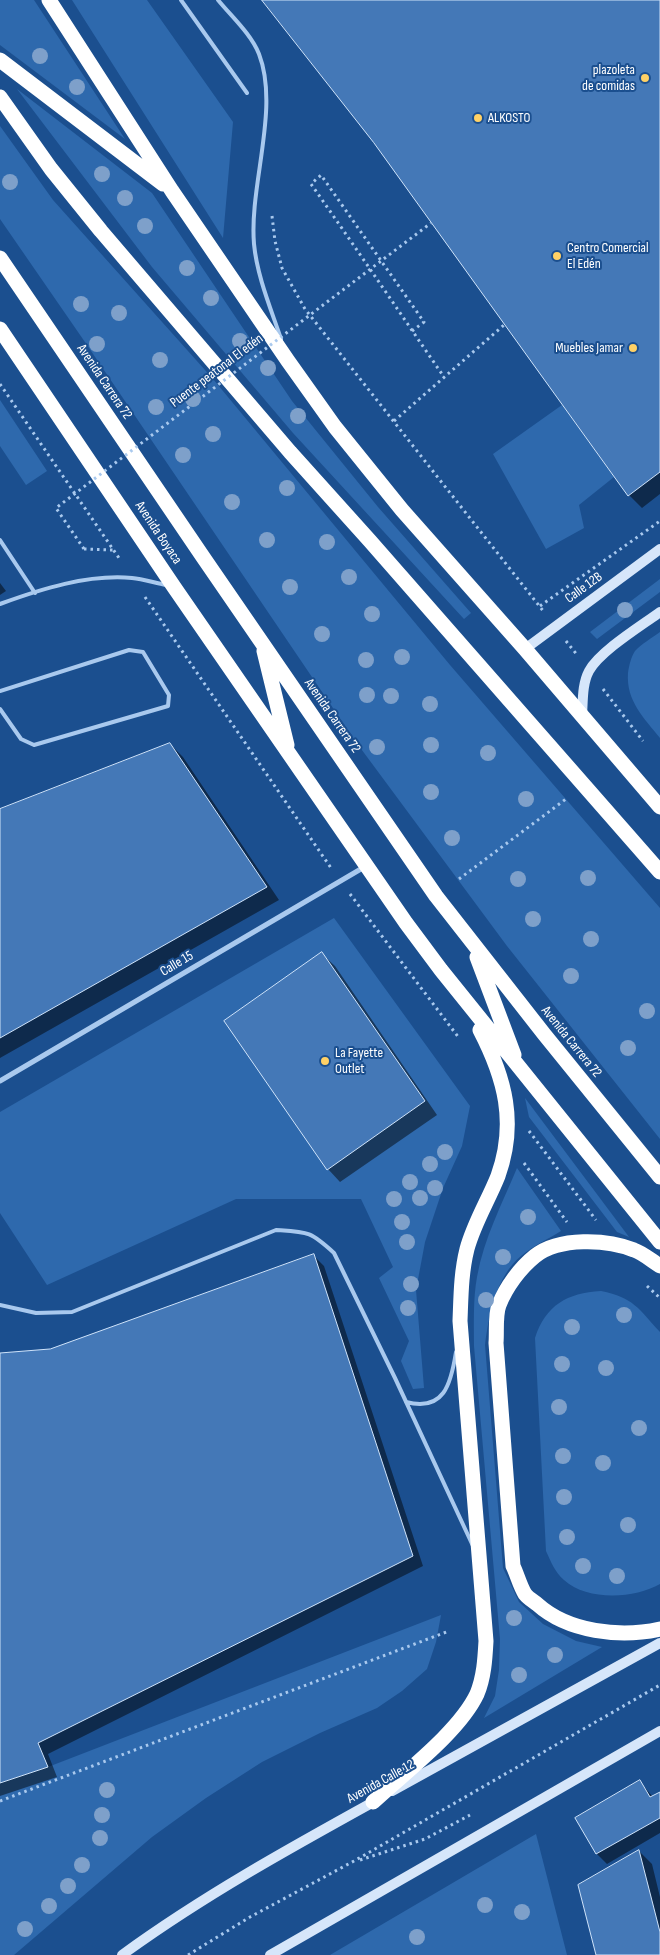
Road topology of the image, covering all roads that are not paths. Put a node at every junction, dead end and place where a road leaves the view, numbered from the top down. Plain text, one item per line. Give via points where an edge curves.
1 (49, 0) edge
2 (181, 0) edge
3 (218, 0) edge
4 (0, 60) edge
5 (247, 93) dead end
6 (0, 97) edge
7 (172, 191) junction
8 (0, 258) edge
9 (0, 329) edge
10 (288, 361) junction
11 (0, 540) edge
12 (660, 549) edge
13 (174, 587) junction
14 (35, 593) junction
15 (0, 604) edge
16 (660, 612) edge
17 (262, 642) junction
18 (525, 649) junction
19 (0, 692) edge
20 (0, 709) edge
21 (582, 716) junction
22 (289, 754) junction
23 (658, 801) edge
24 (366, 866) junction
25 (660, 872) edge
26 (472, 942) junction
27 (441, 970) junction
28 (520, 1068) junction
29 (0, 1081) edge
30 (660, 1177) edge
31 (660, 1242) edge
32 (660, 1266) edge
33 (0, 1305) edge
34 (460, 1321) junction
35 (406, 1402) junction
36 (479, 1560) junction
37 (660, 1629) edge
38 (660, 1643) edge
39 (660, 1731) edge
40 (373, 1802) junction
41 (122, 1955) edge
42 (270, 1955) edge

1 - 7 highway
2 - 5 lane
3 - 10 lane via 252,41 266,79 254,243
4 - 7 highway
6 - 25 highway via 51,169 101,231 290,452
7 - 10 highway
8 - 17 highway, Avenida Carrera 72
9 - 13 highway, Avenida Boyaca
10 - 18 highway via 335,427 402,510
11 - 14 lane
12 - 18 main road, Calle 12B
13 - 14 lane via 132,578 107,578 73,582
13 - 22 highway, Avenida Boyaca
14 - 15 lane
16 - 21 main road via 607,651 589,671
17 - 22 highway
17 - 26 highway, Avenida Carrera 72 via 436,896
18 - 21 highway
19 - 20 lane via 129,650 143,652 169,695 168,706 34,745 21,739
21 - 23 highway
22 - 24 highway
24 - 27 highway
24 - 29 street, Calle 15
26 - 28 highway
26 - 30 highway, Avenida Carrera 72
27 - 28 highway
27 - 34 highway via 480,1030 496,1062 508,1118 504,1157 475,1224 461,1277
28 - 31 highway
32 - 37 highway via 636,1250 596,1242 564,1244 536,1256 512,1281 498,1306 496,1343 513,1566 526,1594 549,1615 578,1627 612,1632
33 - 35 lane via 36,1313 72,1312 276,1230 304,1231 318,1238 334,1253
34 - 35 lane via 446,1390 437,1400 426,1405
34 - 36 highway
35 - 36 lane
36 - 40 highway via 486,1641 484,1668 476,1694 455,1727
38 - 40 main road, Avenida Calle 12
39 - 42 main road
40 - 41 main road, Avenida Calle 12 via 251,1870 167,1922

